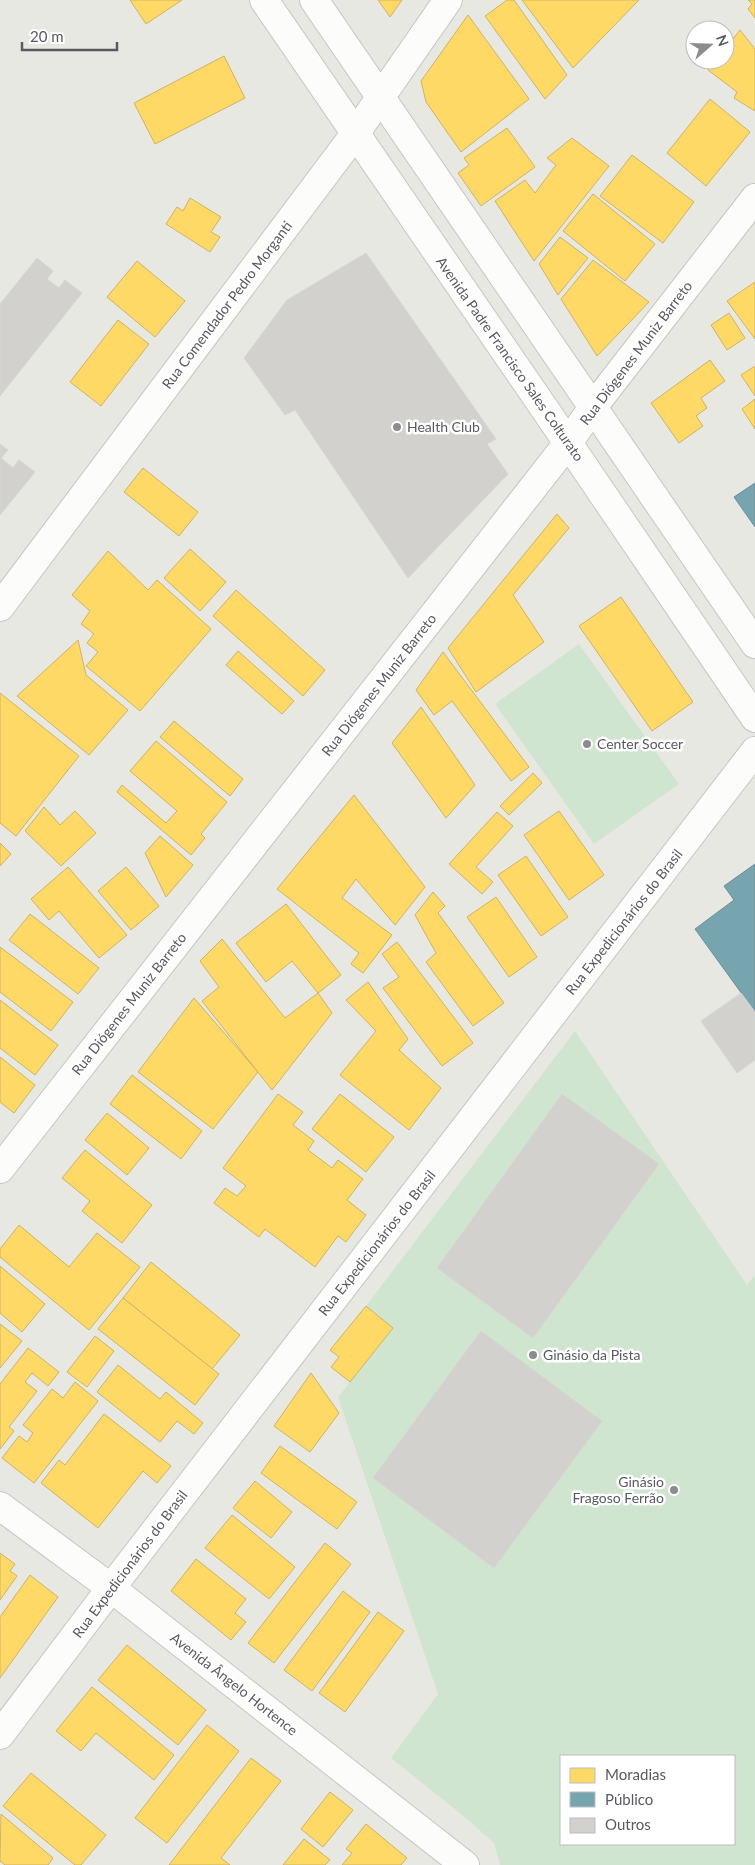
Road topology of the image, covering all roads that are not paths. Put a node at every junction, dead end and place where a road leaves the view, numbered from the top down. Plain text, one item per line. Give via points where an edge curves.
1 (264, 0) edge
2 (314, 0) edge
3 (448, 0) edge
4 (381, 99) junction
5 (355, 134) junction
6 (755, 198) edge
7 (593, 407) junction
8 (568, 443) junction
9 (0, 607) edge
10 (755, 644) edge
11 (755, 718) edge
12 (755, 752) edge
13 (0, 1169) edge
14 (0, 1506) edge
15 (111, 1588) junction
16 (0, 1735) edge
17 (465, 1865) edge

1 - 5 street, Avenida Padre Francisco Sales Colturato
2 - 4 street
3 - 4 street, Rua Comendador Pedro Morganti
4 - 5 street, Rua Comendador Pedro Morganti
4 - 7 street
5 - 8 street, Avenida Padre Francisco Sales Colturato
5 - 9 street, Rua Comendador Pedro Morganti
6 - 7 street, Rua Diógenes Muniz Barreto
7 - 8 street, Rua Diógenes Muniz Barreto
7 - 10 street
8 - 11 street, Avenida Padre Francisco Sales Colturato
8 - 13 street, Rua Diógenes Muniz Barreto
12 - 15 street, Rua Expedicionários do Brasil
14 - 15 street, Avenida Ângelo Hortence
15 - 16 street, Rua Expedicionários do Brasil
15 - 17 street, Avenida Ângelo Hortence

